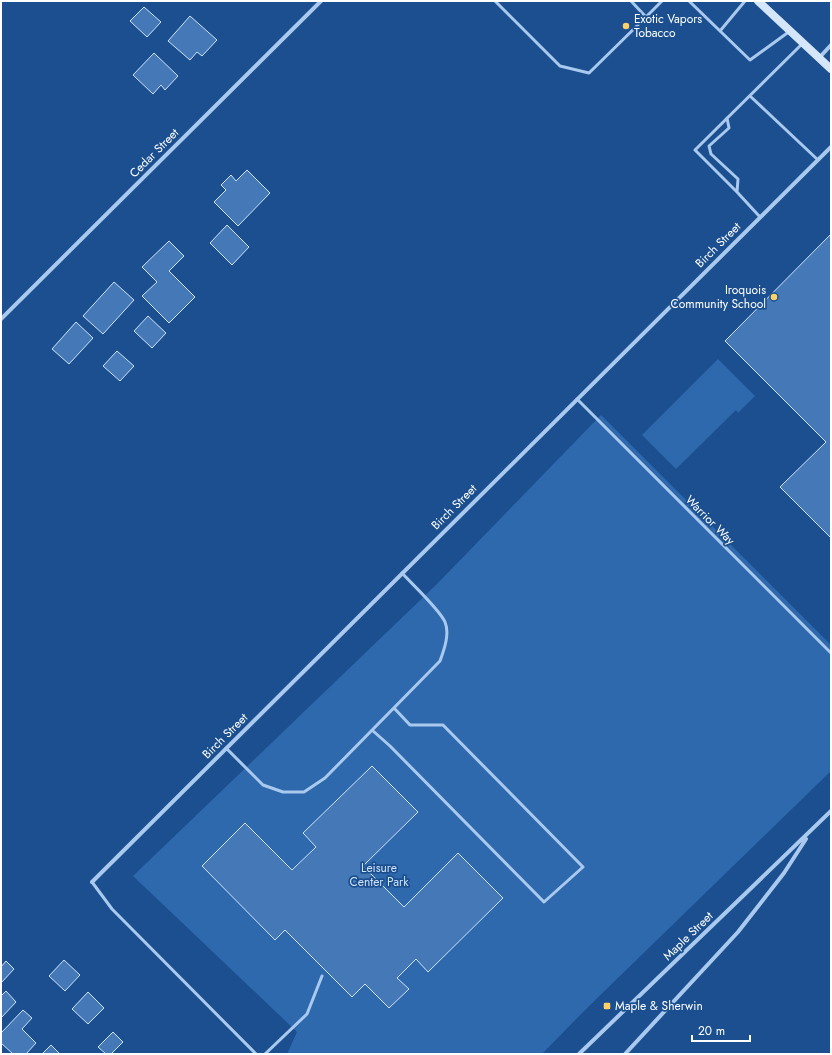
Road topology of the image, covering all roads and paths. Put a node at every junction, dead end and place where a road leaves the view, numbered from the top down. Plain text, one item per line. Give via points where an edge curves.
1 (321, 1) edge
2 (495, 1) edge
3 (631, 1) edge
4 (662, 1) edge
5 (689, 1) edge
6 (745, 1) edge
7 (758, 1) edge
8 (646, 16) junction
9 (720, 31) junction
10 (790, 32) junction
11 (803, 43) junction
12 (831, 45) edge
13 (819, 58) junction
14 (831, 69) edge
15 (750, 96) junction
16 (727, 118) junction
17 (831, 147) edge
18 (818, 160) junction
19 (738, 192) junction
20 (760, 217) junction
21 (1, 319) edge
22 (577, 399) junction
23 (402, 573) junction
24 (831, 653) edge
25 (394, 708) junction
26 (372, 730) junction
27 (226, 748) junction
28 (831, 811) edge
29 (810, 832) junction
30 (92, 882) joint
31 (322, 976) dead end
32 (256, 1054) edge
33 (265, 1054) edge
34 (579, 1054) edge
35 (625, 1054) edge

1 - 21 street, Cedar Street
2 - 8 lane via 560,66 589,73
3 - 8 lane
4 - 8 lane
5 - 9 lane
6 - 9 lane
7 - 10 main road
9 - 10 lane via 750,60
10 - 11 main road
11 - 13 main road
11 - 15 lane
12 - 13 street
13 - 14 main road
15 - 16 lane
15 - 18 lane
16 - 19 lane via 729,128 709,146 711,154 738,179
16 - 19 lane via 695,150
17 - 18 street, Birch Street
18 - 20 street, Birch Street
19 - 20 lane
20 - 22 street, Birch Street
22 - 23 street, Birch Street
22 - 24 lane, Warrior Way
23 - 25 lane via 445,622 446,642 440,661
23 - 27 street, Birch Street
25 - 26 lane
25 - 26 lane via 410,725 443,725 583,867 544,902
26 - 27 lane via 326,778 304,792 283,792 263,785
27 - 30 street, Birch Street
28 - 29 street, Maple Street
29 - 34 street, Maple Street
29 - 35 street, Maple Street via 784,874 738,932
30 - 32 lane via 112,909
31 - 33 lane via 306,1014

